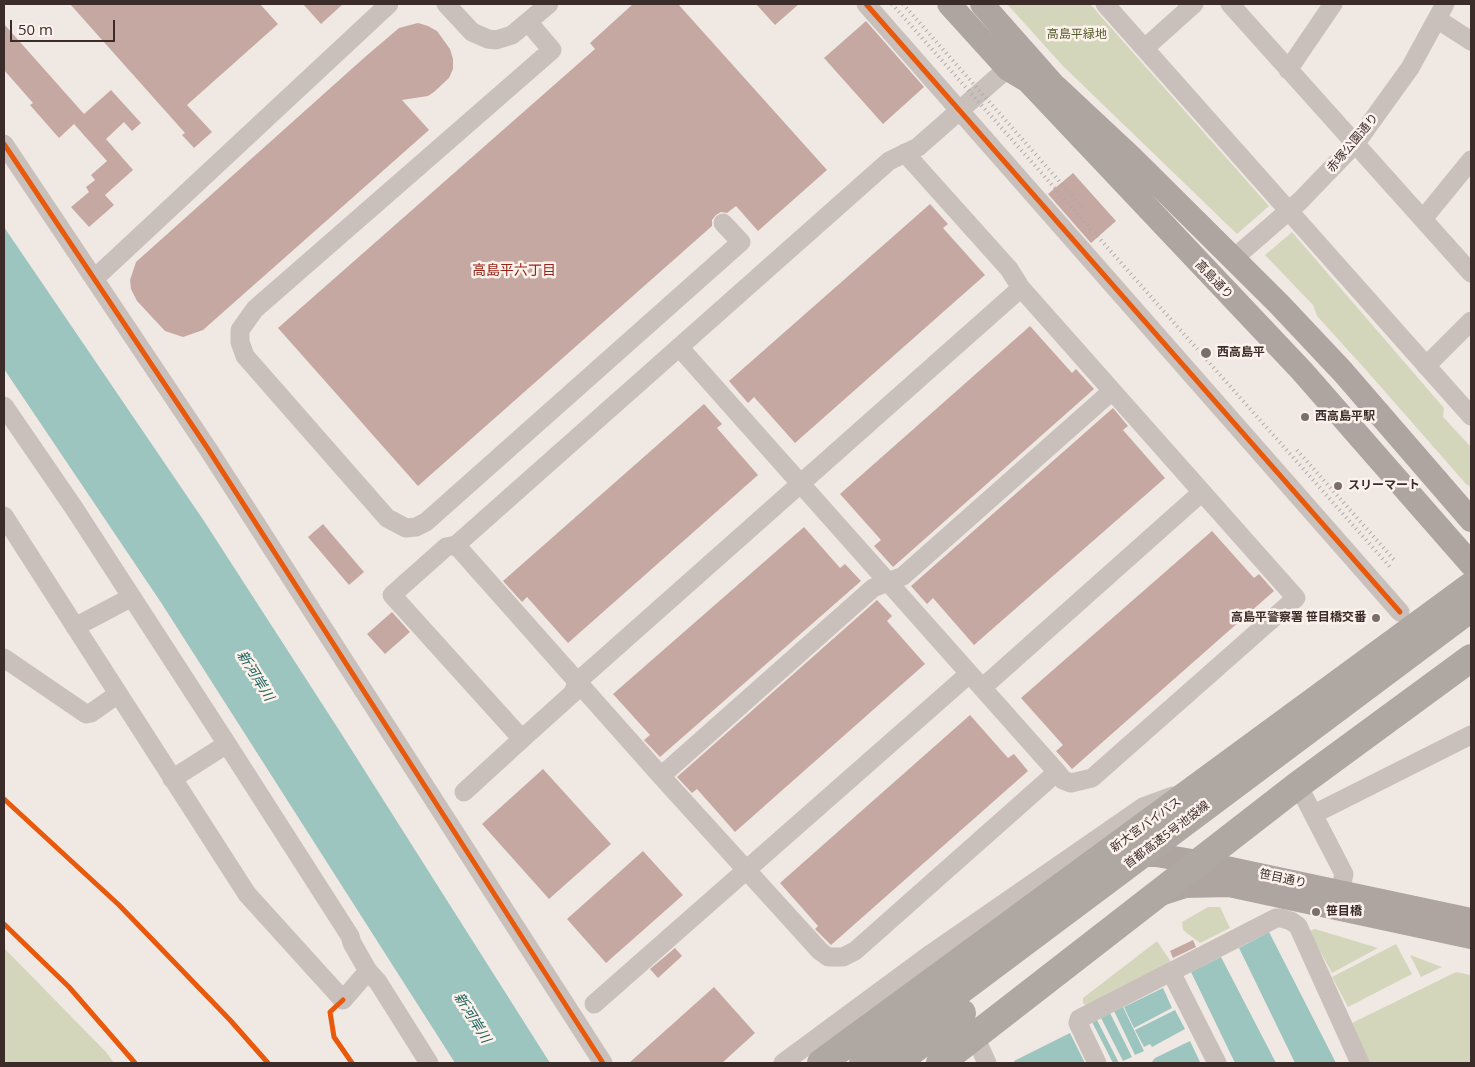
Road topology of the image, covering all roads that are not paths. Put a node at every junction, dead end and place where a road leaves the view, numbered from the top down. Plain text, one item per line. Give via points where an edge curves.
1 (389, 4) edge
2 (446, 4) edge
3 (549, 4) edge
4 (866, 4) edge
5 (949, 4) edge
6 (982, 4) edge
7 (1106, 4) edge
8 (1194, 4) edge
9 (1230, 4) edge
10 (1334, 4) edge
11 (1441, 11) edge
12 (528, 22) junction
13 (1471, 42) edge
14 (1145, 48) junction
15 (1026, 53) junction
16 (1008, 69) junction
17 (1288, 70) junction
18 (1056, 88) junction
19 (961, 110) junction
20 (4, 144) edge
21 (1356, 144) junction
22 (905, 153) junction
23 (1471, 160) edge
24 (4, 164) edge
25 (46, 209) junction
26 (1288, 212) junction
27 (1423, 219) junction
28 (723, 223) dead end
29 (1234, 259) junction
30 (1471, 273) edge
31 (94, 280) junction
32 (1022, 288) junction
33 (1471, 321) edge
34 (679, 347) junction
35 (1426, 366) junction
36 (1305, 368) junction
37 (1112, 391) junction
38 (4, 406) edge
39 (1471, 416) edge
40 (801, 485) junction
41 (1202, 492) junction
42 (4, 517) edge
43 (1471, 520) edge
44 (456, 545) junction
45 (1471, 550) edge
46 (1471, 564) edge
47 (888, 582) junction
48 (1471, 587) edge
49 (132, 597) junction
50 (1471, 608) edge
51 (1400, 612) dead end
52 (75, 627) junction
53 (1471, 631) edge
54 (4, 658) edge
55 (1471, 658) edge
56 (969, 674) junction
57 (577, 682) junction
58 (982, 688) junction
59 (118, 694) junction
60 (1471, 735) edge
61 (522, 739) junction
62 (227, 744) junction
63 (1057, 772) junction
64 (661, 776) junction
65 (172, 779) junction
66 (1298, 785) junction
67 (1198, 786) junction
68 (464, 792) dead end
69 (1314, 814) junction
70 (1198, 862) junction
71 (1094, 863) junction
72 (746, 868) junction
73 (1340, 891) junction
74 (1155, 895) junction
75 (1471, 920) edge
76 (1471, 937) edge
77 (368, 971) junction
78 (1171, 972) junction
79 (594, 1004) dead end
80 (974, 1037) junction
81 (429, 1063) edge
82 (603, 1063) edge
83 (783, 1063) edge
84 (821, 1063) edge
85 (863, 1063) edge
86 (896, 1063) edge
87 (940, 1063) edge
88 (987, 1063) edge
89 (1097, 1063) edge
90 (1217, 1063) edge
91 (1360, 1063) edge

1 - 31 street
2 - 12 street via 472,32 488,39 504,39
3 - 12 street
4 - 19 street
5 - 16 main road, 高島通り
6 - 15 main road, 高島通り
7 - 14 street
8 - 14 street
9 - 17 street
10 - 17 street
11 - 13 street
11 - 21 street, 赤塚公園通り via 1400,83
12 - 28 street via 552,50 255,309 240,330 245,356 387,518 406,528 426,522 741,242
14 - 26 street
15 - 16 street
15 - 18 main road, 高島通り
16 - 19 street
16 - 36 main road, 高島通り via 1028,81
16 - 48 main road via 1019,90 1306,398
17 - 21 street
18 - 29 main road
18 - 36 main road, 高島通り via 1120,168
19 - 22 street via 918,147
19 - 51 street
20 - 25 street
21 - 26 street, 赤塚公園通り
21 - 27 street
22 - 32 street via 1009,269
22 - 34 street via 889,162
23 - 27 street
24 - 25 street
25 - 31 street
26 - 29 street, 赤塚公園通り
26 - 35 street
27 - 30 street
29 - 43 main road via 1343,372
31 - 82 street via 208,450
32 - 37 street
32 - 40 street
33 - 35 street
34 - 40 street
34 - 44 street
35 - 39 street
36 - 45 main road, 高島通り
36 - 46 main road, 高島通り
37 - 41 street
37 - 47 street via 903,576
38 - 49 street
40 - 47 street
40 - 57 street
41 - 58 street
41 - 63 street via 1296,598 1092,778 1072,783 1063,780
42 - 52 street
44 - 57 street
44 - 61 street via 446,547 392,595
47 - 56 street
47 - 64 street via 873,588
48 - 67 highway, 新大宮バイパス
49 - 52 street
49 - 62 street
50 - 85 highway, 首都高速5号池袋線, bridge
52 - 59 street
53 - 86 highway, 首都高速5号池袋線, bridge
54 - 59 street via 86,714
55 - 66 highway
56 - 58 street
56 - 72 street
57 - 61 street via 573,693
57 - 64 street
58 - 63 street
59 - 65 street
60 - 69 street
61 - 68 street
62 - 65 street
62 - 77 street via 350,936
63 - 72 street via 855,950 843,957 824,955
64 - 72 street
65 - 77 street via 247,894 343,1000
66 - 69 street
66 - 70 highway
67 - 71 highway, 新大宮バイパス
67 - 83 street via 1143,807 932,952 837,1028
69 - 73 street via 1344,874
70 - 71 main road, 笹目通り via 1156,855 1127,855
70 - 73 main road, 笹目通り
70 - 74 highway
71 - 84 highway, 新大宮バイパス
72 - 79 street
73 - 75 main road, 笹目通り
74 - 76 main road, 笹目通り via 1185,886 1230,885
74 - 80 highway
77 - 81 street
78 - 89 street via 1079,1019
78 - 90 street
78 - 91 street via 1276,918 1291,921 1298,926
80 - 87 highway
80 - 88 street

